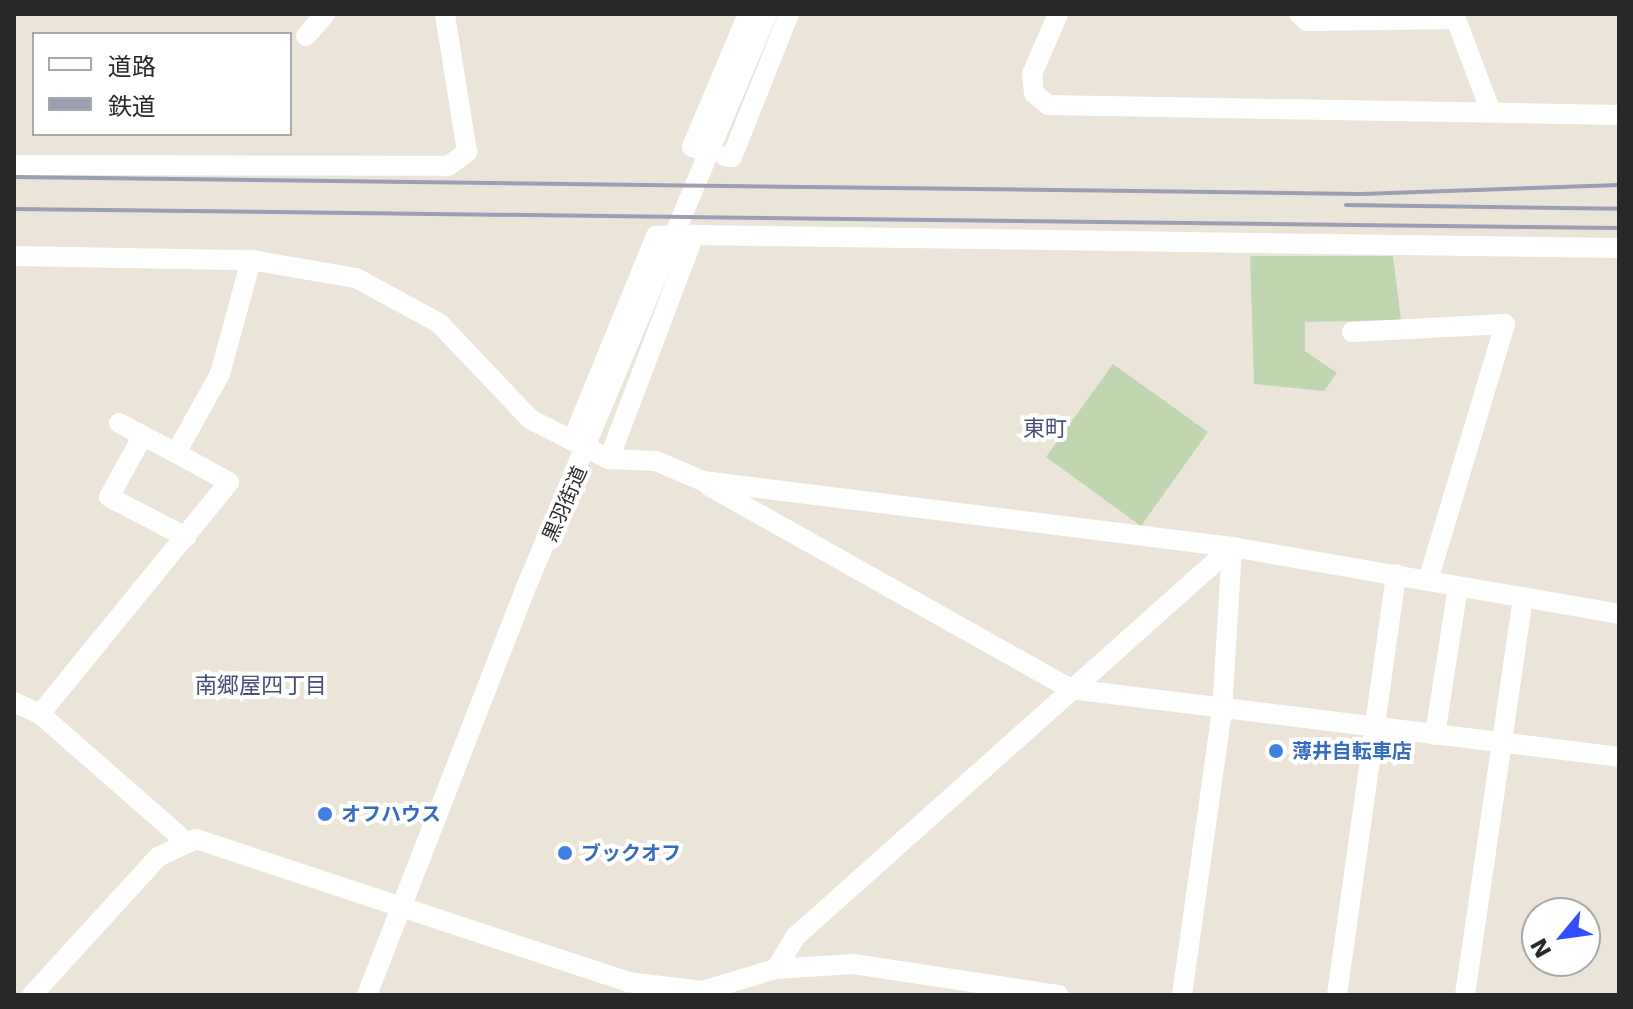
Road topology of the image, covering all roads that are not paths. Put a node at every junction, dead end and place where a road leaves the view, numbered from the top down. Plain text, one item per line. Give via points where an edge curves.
1 (325, 14) edge
2 (445, 14) edge
3 (748, 14) edge
4 (767, 14) edge
5 (789, 14) edge
6 (1058, 14) edge
7 (1299, 14) edge
8 (1455, 16) edge
9 (306, 36) dead end
10 (1491, 112) junction
11 (1619, 115) edge
12 (712, 155) junction
13 (14, 165) edge
14 (694, 235) junction
15 (1619, 248) edge
16 (14, 256) edge
17 (251, 260) junction
18 (1352, 332) dead end
19 (119, 423) dead end
20 (142, 437) junction
21 (580, 446) junction
22 (176, 453) junction
23 (609, 459) junction
24 (703, 481) junction
25 (186, 537) junction
26 (1232, 547) junction
27 (1396, 574) junction
28 (1428, 581) junction
29 (1458, 587) junction
30 (1523, 597) junction
31 (1619, 614) edge
32 (1071, 689) junction
33 (14, 702) edge
34 (1222, 711) junction
35 (40, 714) junction
36 (1374, 726) junction
37 (1435, 735) junction
38 (1500, 744) junction
39 (1619, 757) edge
40 (184, 840) junction
41 (403, 904) junction
42 (776, 969) junction
43 (946, 986) edge
44 (32, 995) edge
45 (367, 995) edge
46 (1059, 995) edge
47 (1182, 995) edge
48 (1337, 995) edge
49 (1465, 995) edge

1 - 9 street
2 - 13 street via 467,152 448,166
3 - 12 street via 692,147
4 - 12 street, 黒羽街道
5 - 12 street via 732,157
6 - 10 street via 1032,74 1034,93 1048,105
7 - 8 street via 1307,21
8 - 10 street
10 - 11 street
12 - 21 street, 黒羽街道
14 - 15 street
14 - 21 street via 656,236
14 - 23 street
16 - 17 street
17 - 21 street via 356,278 391,295 464,346 530,419
17 - 22 street via 220,374
18 - 28 street via 1505,324
19 - 20 street
20 - 22 street
20 - 25 street via 109,497
21 - 23 street
21 - 41 street, 黒羽街道
22 - 25 street via 229,482
23 - 24 street via 656,461
24 - 26 street
24 - 32 street
25 - 35 street
26 - 27 street
26 - 32 street
26 - 34 street
27 - 28 street
27 - 36 street
28 - 29 street
29 - 30 street
29 - 37 street
30 - 31 street
30 - 38 street
32 - 34 street
32 - 42 street via 795,937
33 - 35 street
34 - 36 street
34 - 47 street
35 - 40 street
36 - 37 street
36 - 48 street
37 - 38 street
38 - 39 street
38 - 49 street
40 - 41 street via 203,840
40 - 44 street via 158,857
41 - 42 street via 562,964 656,987 702,991
41 - 45 street, 黒羽街道
42 - 43 street via 853,964
43 - 46 street

